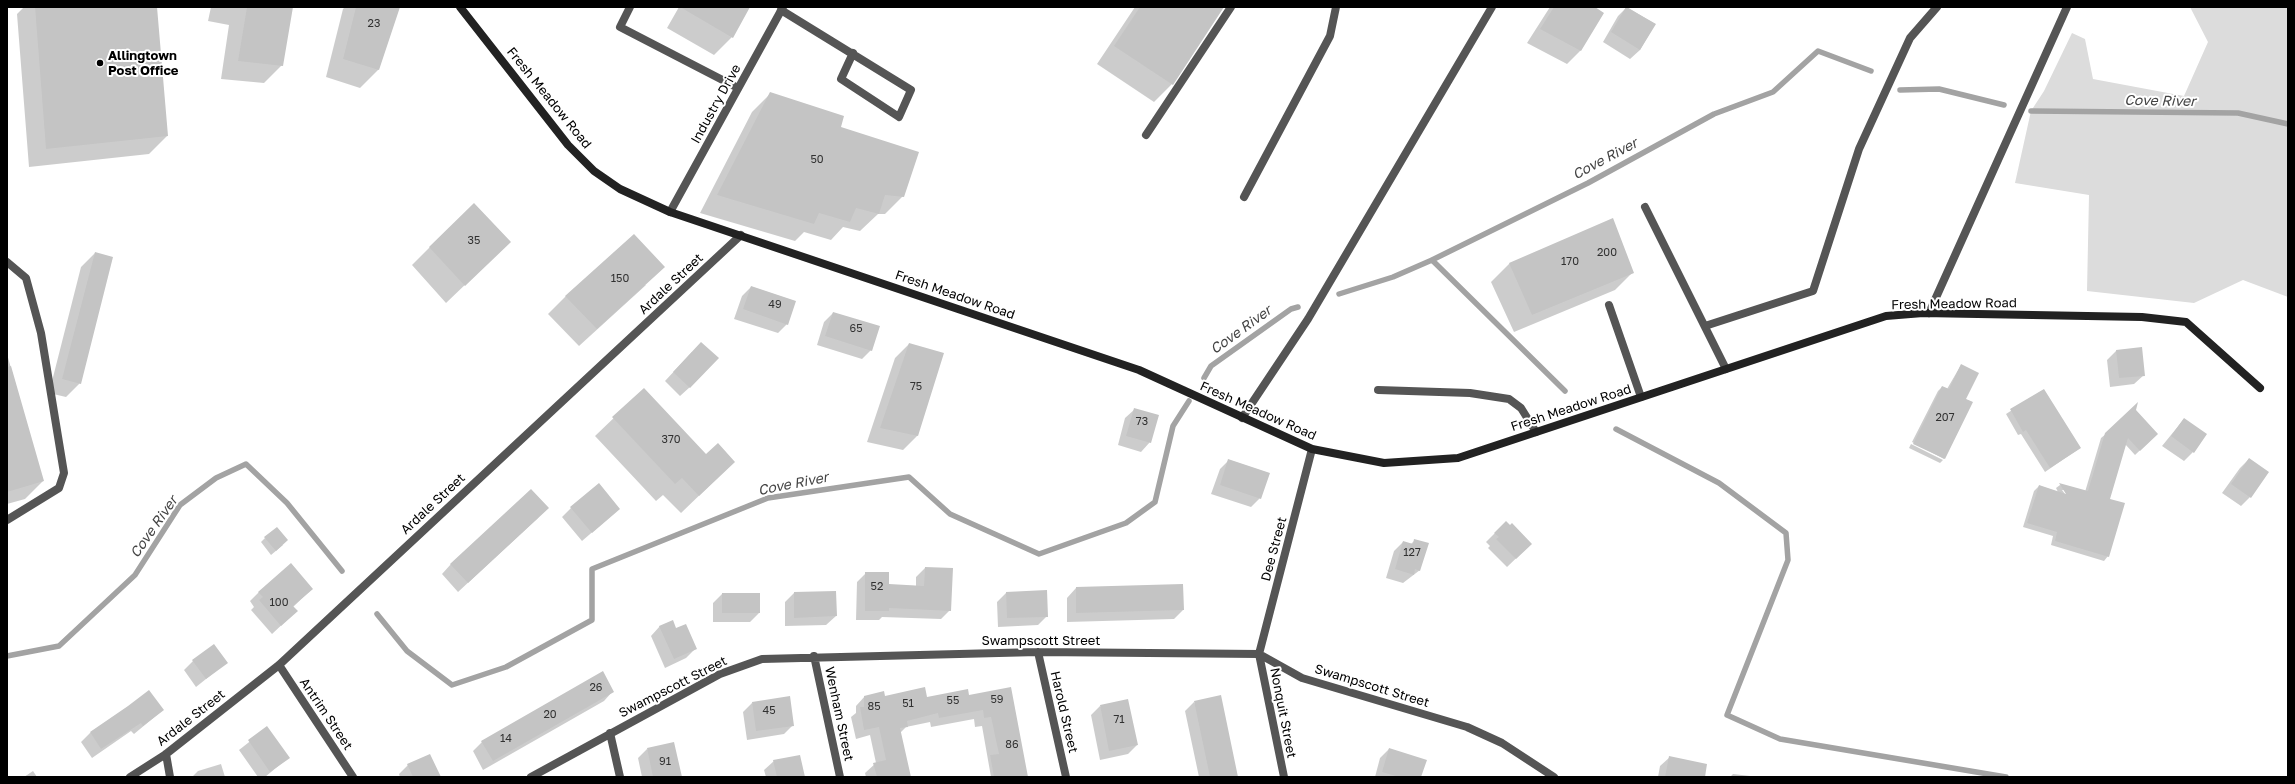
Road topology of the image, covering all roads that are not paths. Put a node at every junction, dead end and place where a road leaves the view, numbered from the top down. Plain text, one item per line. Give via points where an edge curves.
1 (460, 7) edge
2 (630, 7) edge
3 (1231, 7) edge
4 (1336, 7) edge
5 (1492, 7) edge
6 (1937, 7) edge
7 (2067, 7) edge
8 (782, 8) edge
9 (853, 53) junction
10 (738, 88) junction
11 (1146, 135) dead end
12 (1244, 197) dead end
13 (1645, 206) dead end
14 (670, 212) junction
15 (741, 235) junction
16 (7, 262) edge
17 (1609, 305) dead end
18 (1929, 314) junction
19 (1704, 326) junction
20 (1726, 369) junction
21 (2260, 388) dead end
22 (1378, 390) dead end
23 (1641, 397) junction
24 (1242, 418) junction
25 (1536, 432) junction
26 (1312, 449) junction
27 (7, 520) edge
28 (1038, 652) junction
29 (1259, 654) junction
30 (814, 656) junction
31 (279, 665) junction
32 (610, 733) junction
33 (166, 754) junction
34 (130, 777) edge
35 (170, 777) edge
36 (352, 777) edge
37 (531, 777) edge
38 (620, 777) edge
39 (840, 777) edge
40 (1066, 777) edge
41 (1284, 777) edge
42 (1554, 777) edge

1 - 14 street, Fresh Meadow Road via 568,145 594,171 620,190
2 - 10 street via 620,28
3 - 11 street
4 - 12 street via 1330,36
5 - 24 street via 1308,319
6 - 19 street via 1910,38 1859,149 1813,291
7 - 18 street
8 - 9 street
8 - 10 street, Industry Drive
9 - 9 street via 911,90 899,117 842,79
10 - 14 street, Industry Drive
13 - 19 street
14 - 15 street, Fresh Meadow Road
15 - 24 street, Fresh Meadow Road via 1139,370
15 - 31 street, Ardale Street
16 - 27 street via 26,278 39,326 64,473 59,488
17 - 23 street
18 - 20 street, Fresh Meadow Road via 1886,316
18 - 21 street, Fresh Meadow Road via 2142,317 2186,322
19 - 20 street
20 - 23 street, Fresh Meadow Road
22 - 25 street via 1470,393 1509,399 1521,408
23 - 25 street, Fresh Meadow Road
24 - 26 street, Fresh Meadow Road
25 - 26 street, Fresh Meadow Road via 1458,458 1384,463
26 - 29 street, Dee Street
28 - 29 street, Swampscott Street
28 - 30 street, Swampscott Street
28 - 40 street, Harold Street
29 - 41 street, Nonquit Street
29 - 42 street, Swampscott Street via 1302,678 1468,727 1502,743
30 - 32 street, Swampscott Street via 762,659 720,674
30 - 39 street, Wenham Street
31 - 33 street, Ardale Street
31 - 36 street, Antrim Street
32 - 37 street, Swampscott Street
32 - 38 street
33 - 34 street, Ardale Street
33 - 35 street

